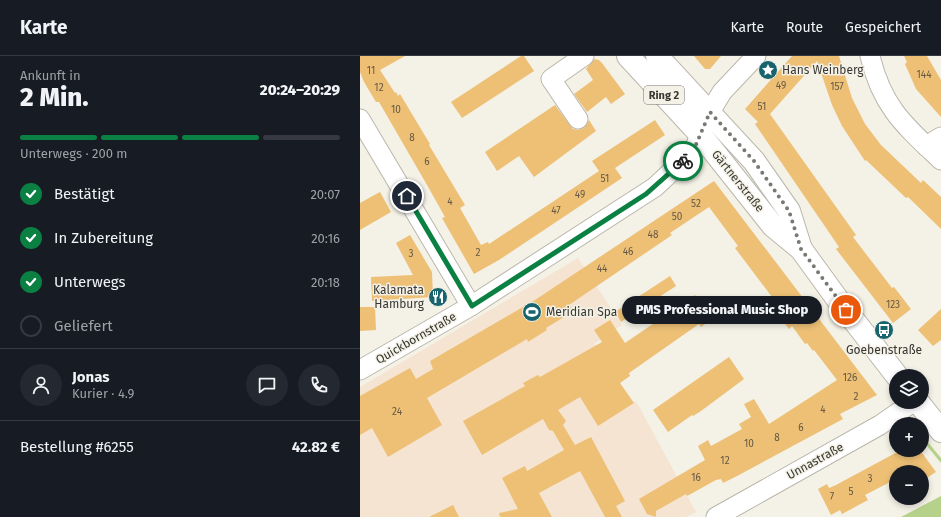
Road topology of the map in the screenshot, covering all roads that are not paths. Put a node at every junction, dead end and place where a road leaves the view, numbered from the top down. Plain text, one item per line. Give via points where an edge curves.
1 (584, 56) edge
2 (628, 56) edge
3 (657, 56) edge
4 (756, 56) edge
5 (870, 56) edge
6 (710, 112) junction
7 (360, 119) edge
8 (578, 119) dead end
9 (700, 134) junction
10 (934, 142) edge
11 (941, 160) edge
12 (801, 249) junction
13 (472, 306) junction
14 (892, 369) edge
15 (360, 370) edge
16 (903, 409) edge
17 (924, 409) edge
18 (941, 431) edge
19 (716, 517) edge

1 - 8 street via 551,80
2 - 9 main road, Gärtnerstraße / Ring 2
3 - 6 main road, Gärtnerstraße / Ring 2
4 - 6 street, Quickbornstraße via 722,92
5 - 10 street via 880,88 892,111
6 - 9 street, Quickbornstraße
6 - 12 main road, Gärtnerstraße / Ring 2 via 754,161 789,211
7 - 13 street
9 - 12 main road, Gärtnerstraße / Ring 2 via 773,226
9 - 13 street, Quickbornstraße via 695,147 686,158 646,194
10 - 11 street
12 - 14 main road, Gärtnerstraße / Ring 2
13 - 15 street, Quickbornstraße
16 - 19 street, Unnastraße via 880,425
17 - 18 main road

